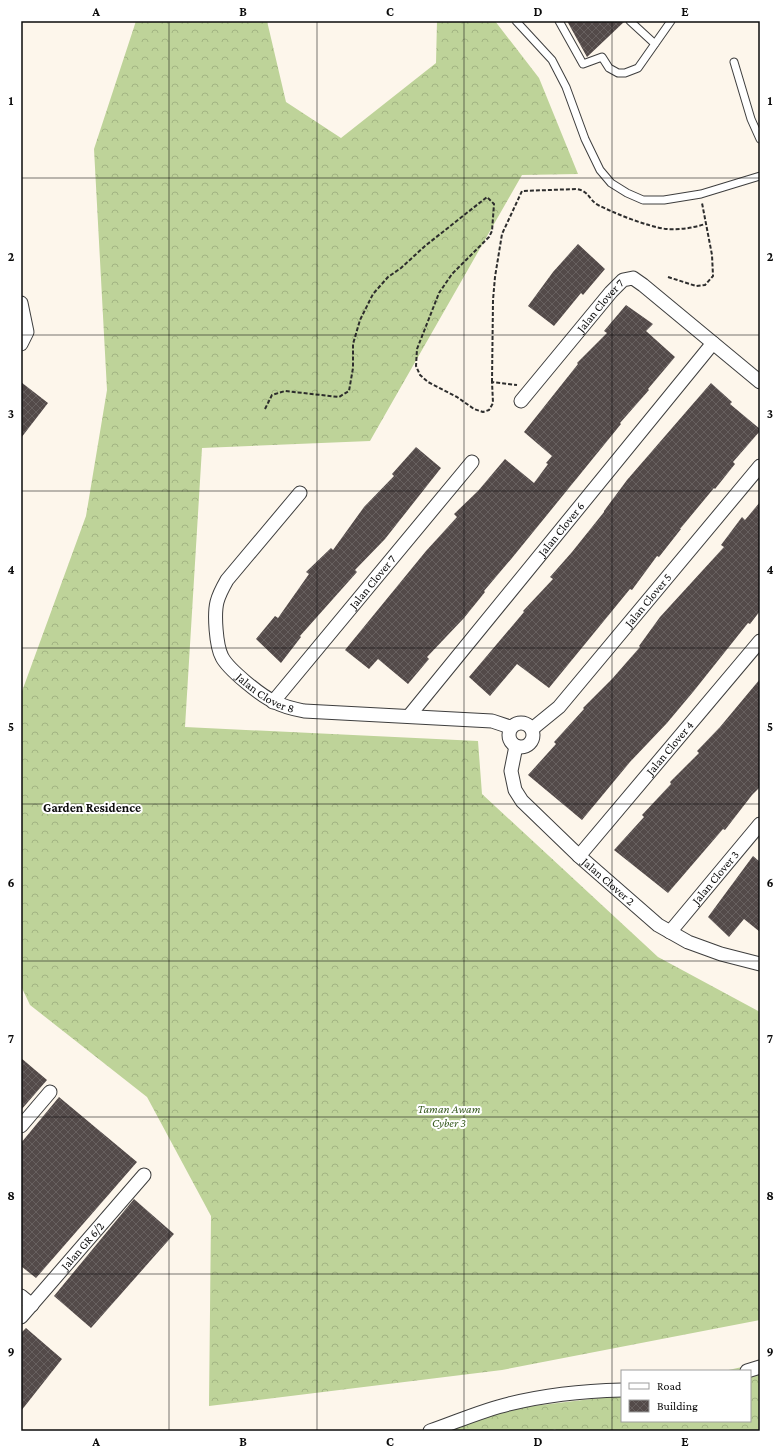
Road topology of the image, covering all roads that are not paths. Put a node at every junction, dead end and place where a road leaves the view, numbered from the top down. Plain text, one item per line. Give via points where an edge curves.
1 (516, 21) edge
2 (559, 21) edge
3 (630, 21) edge
4 (671, 21) edge
5 (655, 44) junction
6 (734, 62) dead end
7 (760, 139) edge
8 (760, 176) edge
9 (21, 303) edge
10 (713, 343) junction
11 (21, 344) edge
12 (760, 382) edge
13 (521, 401) dead end
14 (472, 462) dead end
15 (760, 466) edge
16 (300, 493) dead end
17 (760, 641) edge
18 (273, 702) junction
19 (409, 716) junction
20 (510, 728) junction
21 (532, 729) junction
22 (516, 746) junction
23 (760, 824) edge
24 (579, 856) junction
25 (670, 932) junction
26 (760, 964) edge
27 (50, 1092) dead end
28 (21, 1126) edge
29 (144, 1175) dead end
30 (21, 1296) edge
31 (32, 1305) junction
32 (21, 1317) edge
33 (621, 1390) edge
34 (430, 1431) edge

1 - 8 lane via 552,60 600,170 611,183 626,193 643,200 664,200 701,194
2 - 5 lane via 583,64 602,57 609,68 618,73 638,68
3 - 5 lane
4 - 5 lane
6 - 7 lane via 751,119
9 - 11 street via 27,332
10 - 12 street
10 - 13 street, Jalan Clover 7 via 644,285 633,278 623,280
10 - 19 street, Jalan Clover 6
14 - 18 street, Jalan Clover 7
15 - 21 street, Jalan Clover 5 via 559,707
16 - 18 street, Jalan Clover 8 via 227,580 220,591 217,604 217,641 222,656 232,670
17 - 24 street, Jalan Clover 4
18 - 19 street, Jalan Clover 8 via 304,711
19 - 20 street, Jalan Clover 8 via 492,721
20 - 21 street via 520,722
20 - 22 street via 508,738
21 - 22 street via 531,742 524,746
22 - 24 street, Jalan Clover 2 via 511,771 515,790 522,801
23 - 25 street, Jalan Clover 3
24 - 25 street, Jalan Clover 2 via 658,925
25 - 26 street, Jalan Clover 2 via 688,942 721,954
27 - 28 street
29 - 31 street, Jalan GR 6/2
30 - 31 street
31 - 32 street, Jalan GR 6/2
33 - 34 street via 549,1396 508,1404

